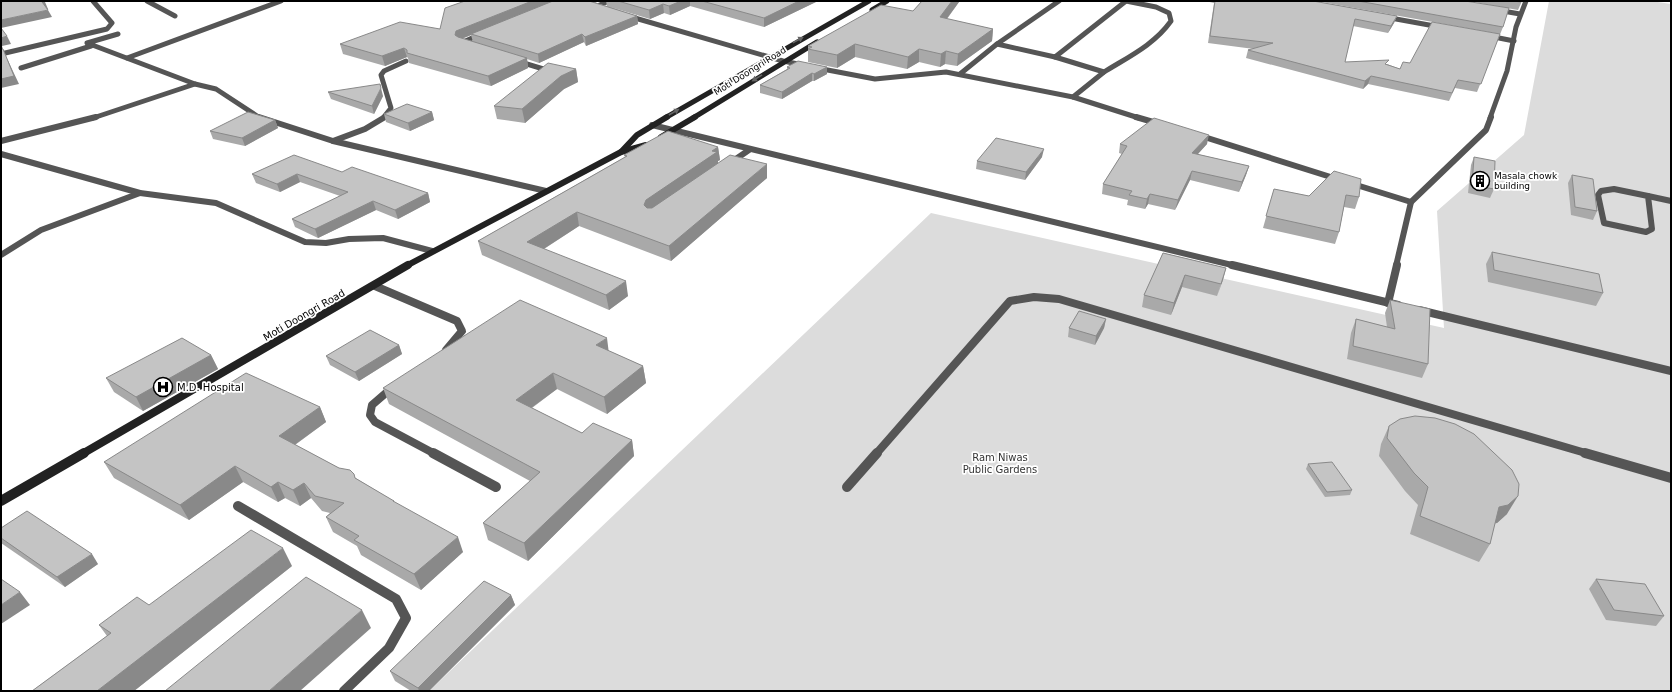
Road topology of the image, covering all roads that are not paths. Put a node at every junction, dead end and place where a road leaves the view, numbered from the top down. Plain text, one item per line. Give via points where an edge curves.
1 (93, 1) edge
2 (147, 1) edge
3 (281, 1) edge
4 (609, 1) edge
5 (869, 1) edge
6 (887, 1) edge
7 (1059, 1) edge
8 (1126, 1) edge
9 (1526, 1) edge
10 (588, 5) edge
11 (595, 6) junction
12 (602, 9) edge
13 (1490, 9) edge
14 (867, 13) edge
15 (1520, 14) junction
16 (625, 15) edge
17 (175, 16) dead end
18 (1380, 16) edge
19 (829, 24) junction
20 (836, 26) dead end
21 (1443, 28) edge
22 (485, 33) edge
23 (118, 34) dead end
24 (1483, 35) edge
25 (824, 38) edge
26 (1514, 40) junction
27 (996, 44) junction
28 (91, 46) junction
29 (470, 46) edge
30 (1, 54) edge
31 (768, 56) junction
32 (1054, 57) junction
33 (127, 58) junction
34 (514, 60) edge
35 (406, 61) edge
36 (783, 61) junction
37 (21, 68) dead end
38 (551, 71) edge
39 (1104, 72) junction
40 (960, 74) junction
41 (195, 84) junction
42 (1074, 97) junction
43 (652, 125) junction
44 (1163, 125) edge
45 (671, 131) junction
46 (1193, 134) edge
47 (1, 140) edge
48 (333, 141) junction
49 (748, 150) junction
50 (621, 152) junction
51 (1, 154) edge
52 (722, 168) edge
53 (546, 191) junction
54 (140, 193) junction
55 (1648, 196) junction
56 (1671, 201) edge
57 (1411, 202) junction
58 (432, 251) junction
59 (1, 255) edge
60 (375, 286) junction
61 (1388, 303) junction
62 (437, 356) edge
63 (1671, 371) edge
64 (398, 383) edge
65 (1671, 478) edge
66 (496, 487) dead end
67 (847, 487) dead end
68 (1, 501) edge
69 (238, 506) dead end
70 (344, 691) edge

1 - 30 street via 112,23 107,29
2 - 17 street
3 - 33 street
4 - 11 street
5 - 19 street, Moti Doongri Road
6 - 14 street
7 - 27 street
8 - 32 street
8 - 39 street via 1156,7 1169,13 1171,21 1164,32 1150,44
9 - 15 street
10 - 11 street
11 - 12 street
13 - 15 street
15 - 26 street
16 - 31 street
18 - 21 street
19 - 20 street
31 -> 19 street, Moti Doongri Road
22 - 29 street via 462,42
23 - 28 street via 87,43
24 - 26 street
25 - 36 street, Moti Doongri Road
26 - 57 street via 1507,71 1486,130
27 - 32 street
27 - 40 street
28 - 33 street
28 - 37 street
31 - 36 street
43 -> 31 street, Moti Doongri Road
32 - 39 street
33 - 41 street
34 - 38 street
35 - 48 street via 384,71 381,76 391,108 388,114 368,127
36 - 40 street via 875,79 930,73
36 -> 45 street, Moti Doongri Road
39 - 42 street
40 - 42 street
41 - 47 street via 82,121
41 - 48 street via 216,89 261,118
42 - 44 street
43 - 45 street
43 - 50 street, Moti Doongri Road via 637,135
45 - 49 street
45 - 50 street, Moti Doongri Road via 653,142
46 - 57 street
48 - 53 street
49 - 52 street
49 - 61 street
50 - 53 street, Moti Doongri Road
51 - 54 street
53 - 58 street, Moti Doongri Road
54 - 58 street via 216,203 305,242 326,243 348,239 383,238
54 - 59 street via 41,230
55 - 55 street via 1614,189 1601,191 1598,195 1604,223 1646,232 1652,229
55 - 56 street
57 - 61 street
58 - 60 street, Moti Doongri Road
60 - 62 street via 457,321 462,331 450,347
60 - 68 street, Moti Doongri Road
61 - 63 street
64 - 66 street via 372,405 370,415 375,422
65 - 67 street via 1059,299 1023,296 1010,301
69 - 70 street via 396,599 406,618 388,648

